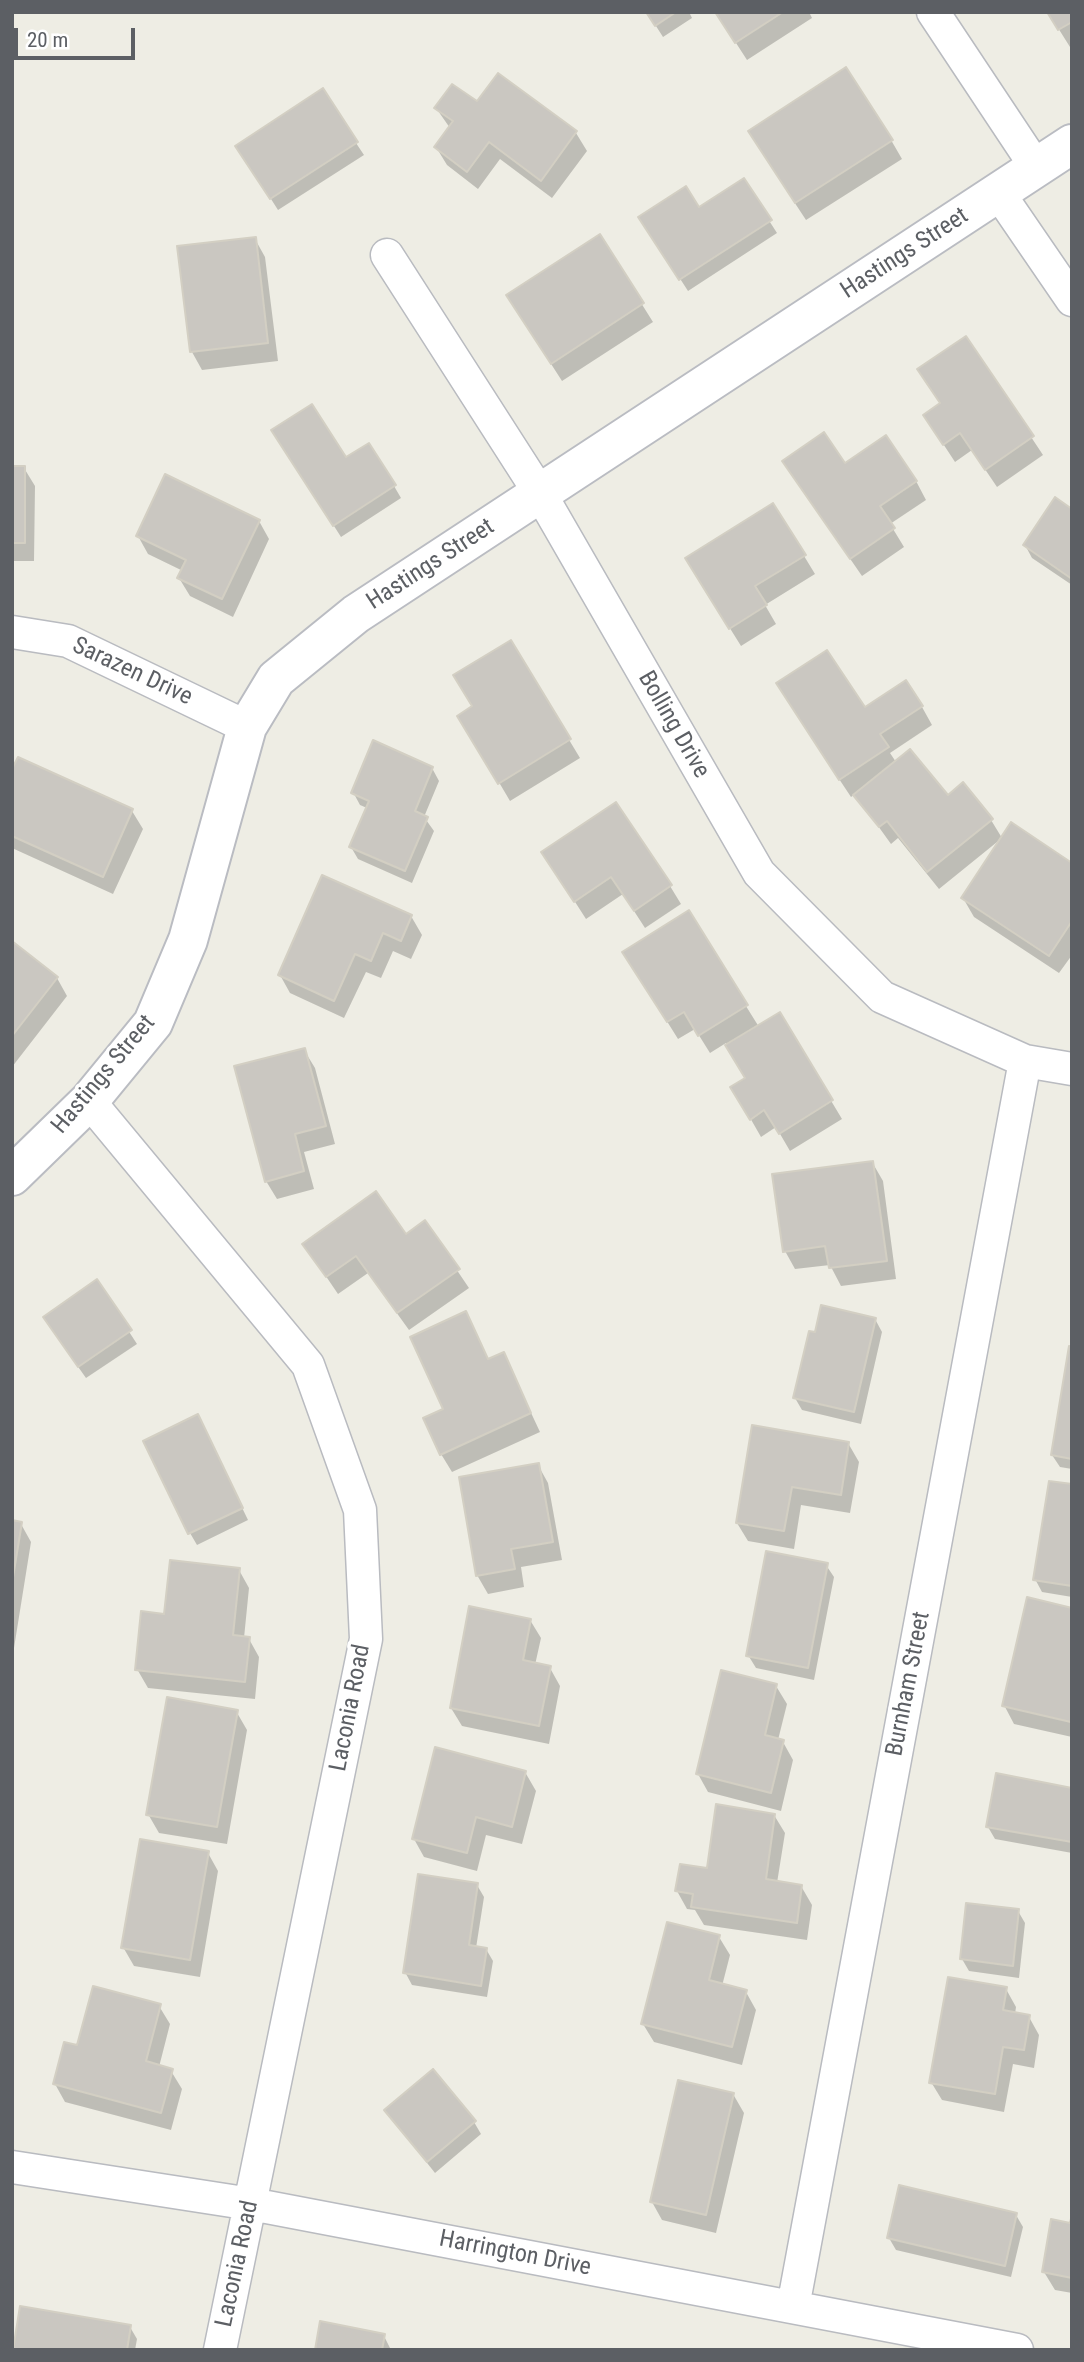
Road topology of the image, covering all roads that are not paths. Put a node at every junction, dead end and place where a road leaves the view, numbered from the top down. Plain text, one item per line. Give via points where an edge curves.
1 (933, 12) edge
2 (1072, 144) edge
3 (1036, 167) junction
4 (998, 192) junction
5 (387, 255) dead end
6 (1072, 300) edge
7 (541, 495) junction
8 (12, 632) edge
9 (247, 727) junction
10 (1026, 1061) junction
11 (1072, 1069) edge
12 (89, 1101) junction
13 (12, 1175) edge
14 (12, 2167) edge
15 (251, 2204) junction
16 (793, 2307) junction
17 (220, 2350) edge
18 (1017, 2350) edge

1 - 3 street
2 - 3 street, Hastings Street
3 - 4 street, Hastings Street
4 - 6 street
4 - 7 street, Hastings Street
5 - 7 street, Bolling Drive
7 - 9 street, Hastings Street via 356,614 276,680
7 - 10 street, Bolling Drive via 759,873 882,997
8 - 9 street, Sarazen Drive via 68,641
9 - 12 street, Hastings Street via 188,940 153,1023
10 - 11 street, Bolling Drive
10 - 16 street, Burnham Street
12 - 13 street, Hastings Street
12 - 15 street, Laconia Road via 308,1365 360,1510 366,1639
14 - 15 street, Harrington Drive
15 - 16 street, Harrington Drive
15 - 17 street, Laconia Road
16 - 18 street, Harrington Drive

